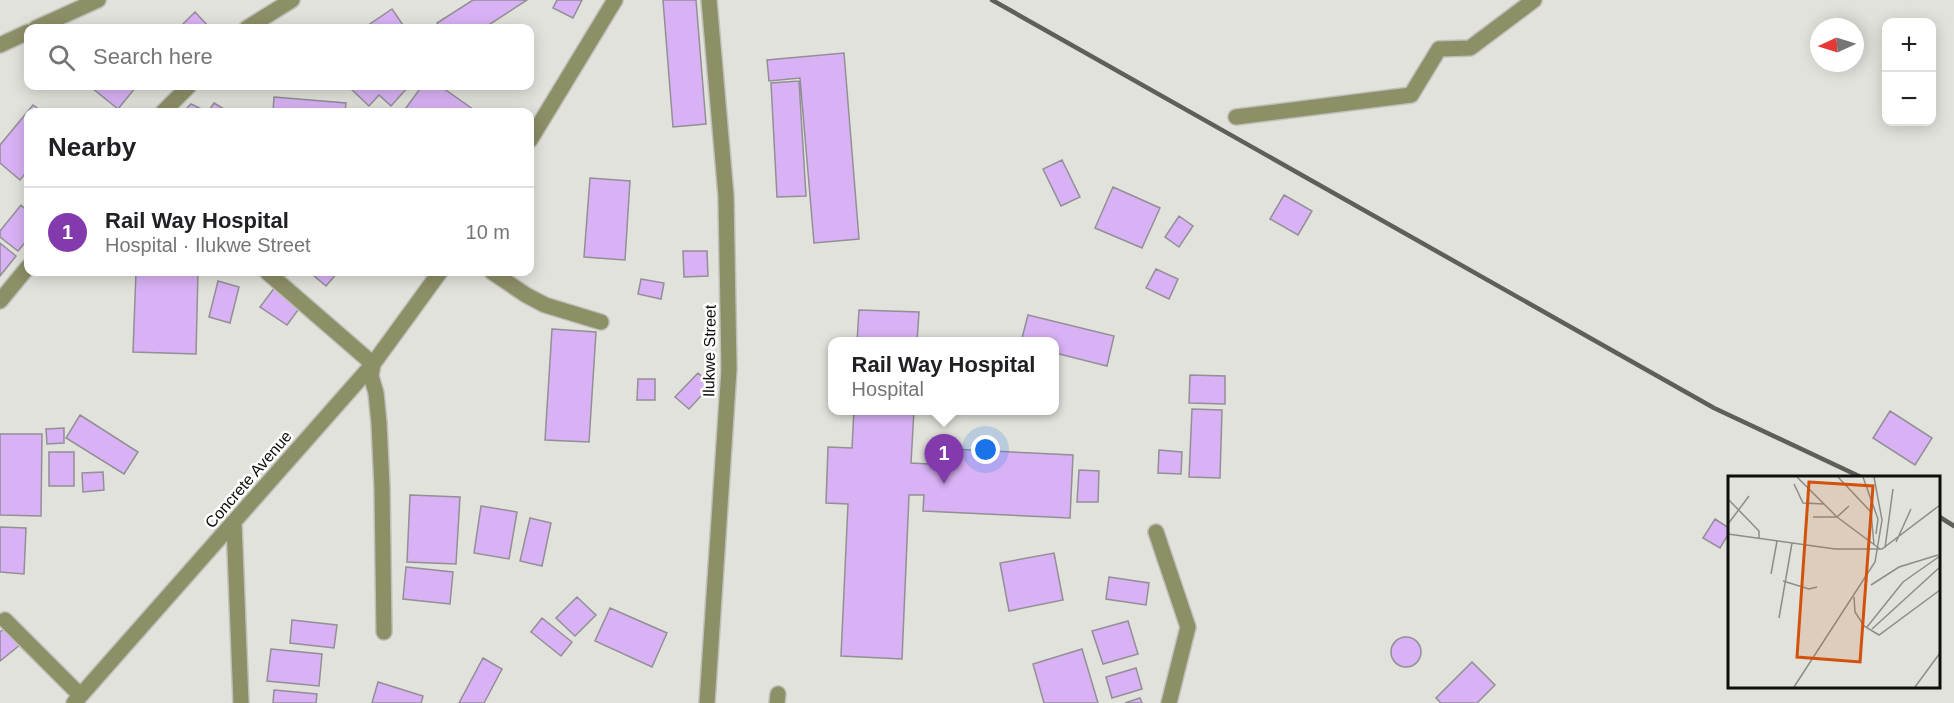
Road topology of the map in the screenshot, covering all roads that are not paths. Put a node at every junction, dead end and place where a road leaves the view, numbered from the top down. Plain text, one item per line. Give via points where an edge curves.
1 (99, 0) edge
2 (292, 0) edge
3 (615, 0) edge
4 (709, 0) edge
5 (1534, 0) edge
6 (45, 24) edge
7 (253, 24) edge
8 (24, 34) edge
9 (0, 45) edge
10 (185, 90) edge
11 (167, 108) edge
12 (1236, 117) dead end
13 (534, 133) edge
14 (24, 272) edge
15 (272, 276) edge
16 (437, 276) edge
17 (498, 276) edge
18 (0, 301) edge
19 (601, 322) dead end
20 (373, 364) junction
21 (234, 523) junction
22 (1156, 532) dead end
23 (5, 620) dead end
24 (384, 632) dead end
25 (77, 699) edge
26 (241, 703) edge
27 (707, 703) edge
28 (1169, 703) edge

1 - 6 street
2 - 7 street
3 - 13 street
4 - 27 street, Ilukwe Street via 726,196 729,369
5 - 12 street via 1470,48 1439,49 1411,95
8 - 9 street
10 - 11 street
14 - 18 street
15 - 20 street
16 - 20 street, Concrete Avenue
17 - 19 street via 545,305
20 - 21 street, Concrete Avenue
20 - 24 street via 382,487
21 - 25 street, Concrete Avenue
21 - 26 street
22 - 28 street via 1188,627
23 - 25 street

